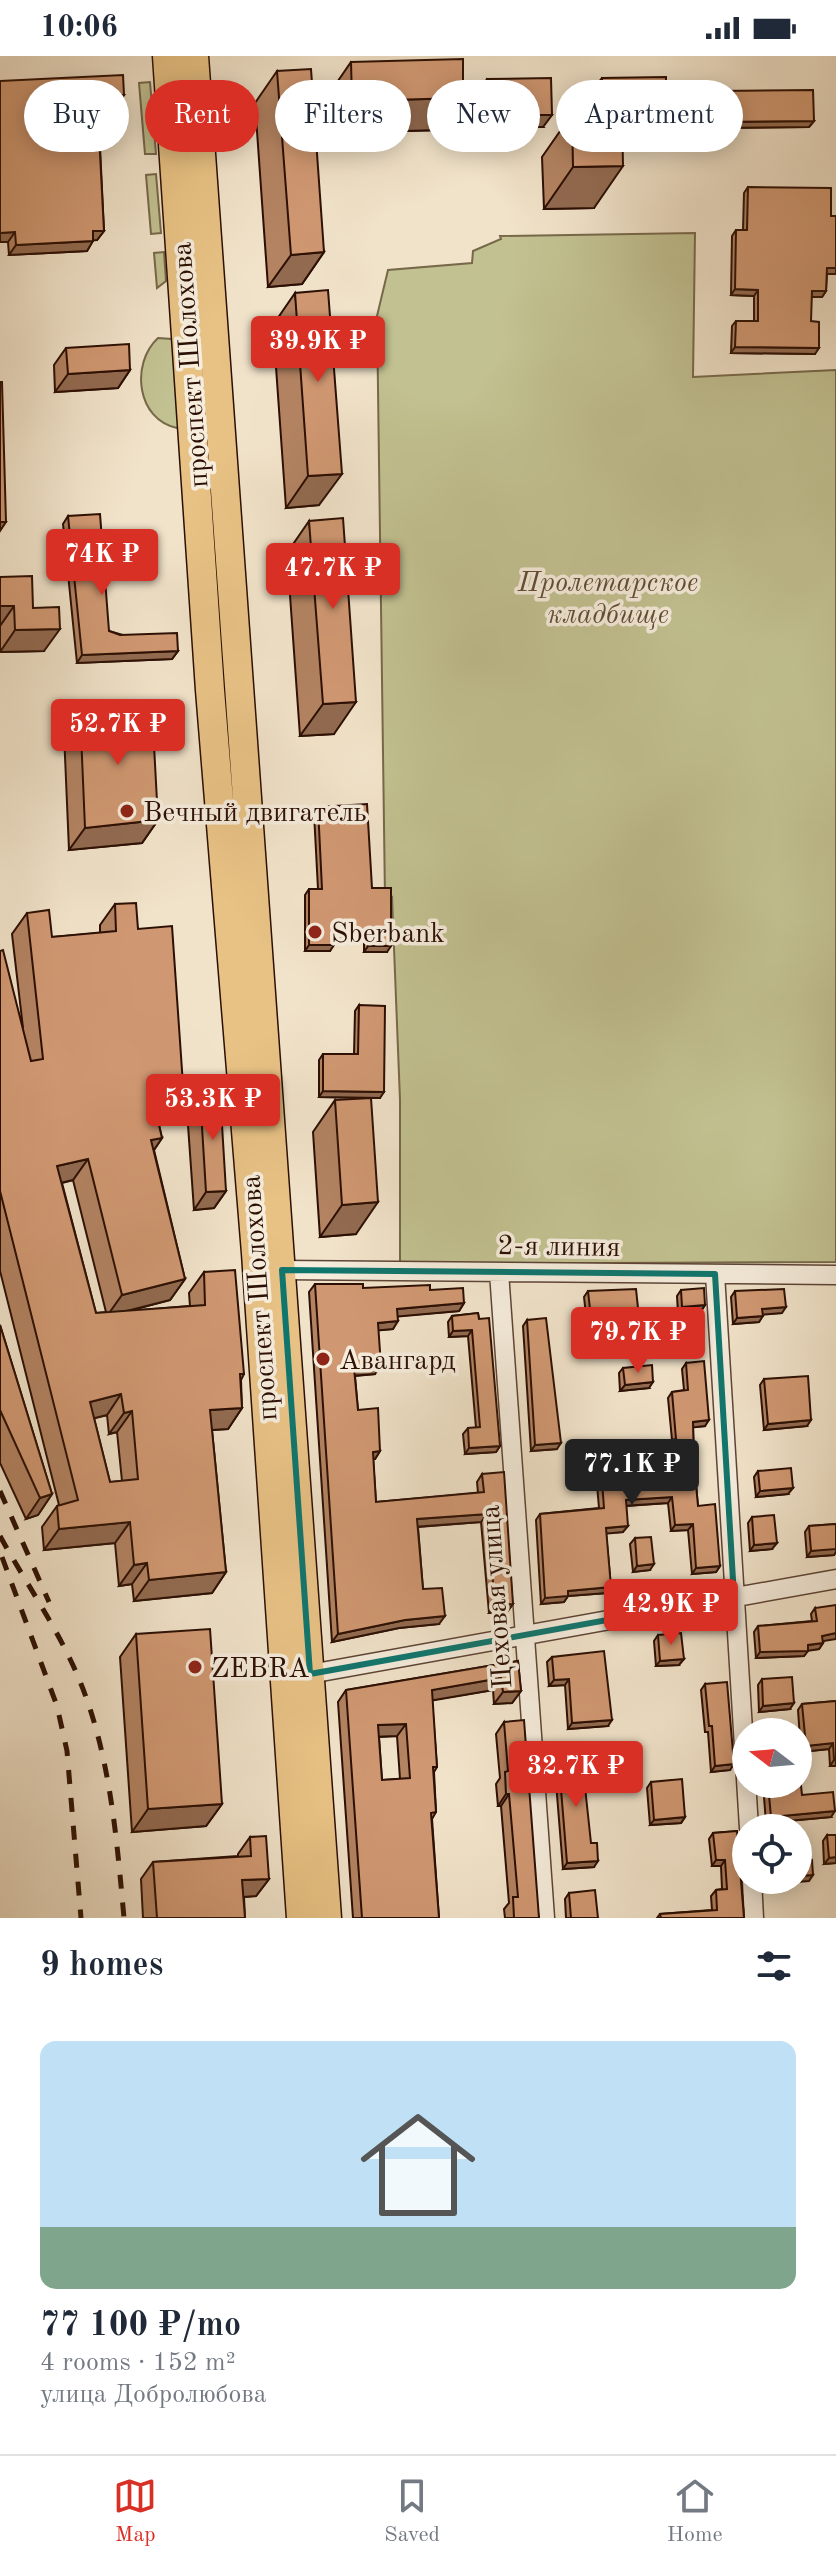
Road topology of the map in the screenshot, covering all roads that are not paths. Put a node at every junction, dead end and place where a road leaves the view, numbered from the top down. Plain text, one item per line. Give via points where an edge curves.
1 (167, 56) edge
2 (194, 56) edge
3 (282, 1270) junction
4 (499, 1272) junction
5 (715, 1274) junction
6 (836, 1275) edge
7 (836, 1579) edge
8 (734, 1597) junction
9 (527, 1636) junction
10 (310, 1674) junction
11 (748, 1814) edge
12 (753, 1894) edge
13 (301, 1918) edge
14 (327, 1918) edge
15 (545, 1918) edge
16 (754, 1918) edge

1 - 13 main road, проспект Шолохова
2 - 3 main road, проспект Шолохова
3 - 4 street, 2-я линия
3 - 10 main road, проспект Шолохова
4 - 5 street, 2-я линия
4 - 9 street, Цеховая улица
5 - 6 street, 2-я линия
5 - 8 street
7 - 8 street
8 - 9 street
8 - 11 street
9 - 10 street
9 - 15 street, Цеховая улица
10 - 14 main road, проспект Шолохова
12 - 16 street

